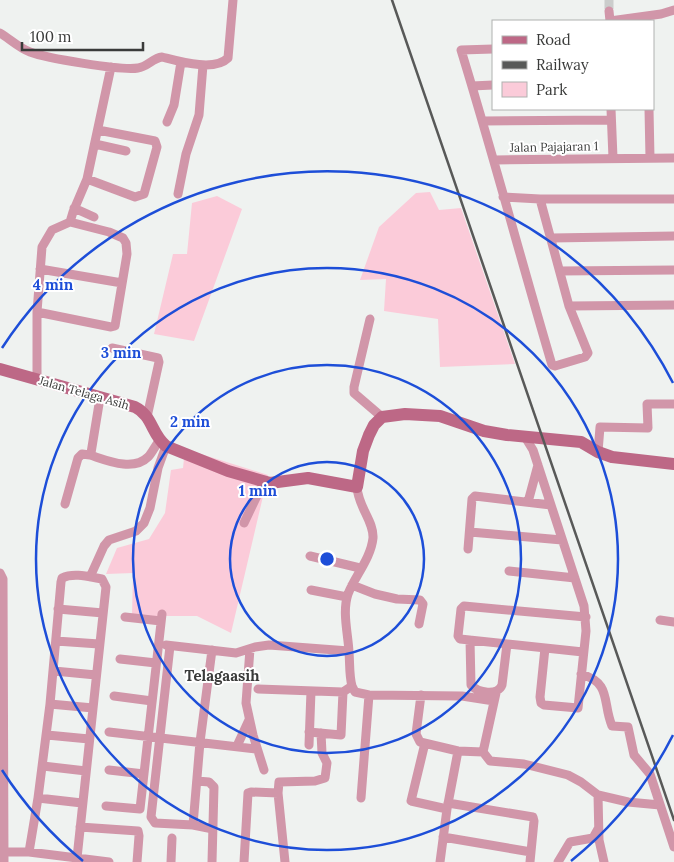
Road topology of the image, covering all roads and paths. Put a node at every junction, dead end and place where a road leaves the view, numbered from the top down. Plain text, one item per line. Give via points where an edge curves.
1 (233, 0) edge
2 (674, 10) edge
3 (610, 11) tunnel mouth
4 (646, 19) edge
5 (610, 20) edge
6 (628, 20) edge
7 (0, 33) edge
8 (492, 49) edge
9 (181, 62) junction
10 (203, 65) junction
11 (111, 67) junction
12 (472, 86) junction
13 (492, 86) edge
14 (611, 110) edge
15 (649, 110) edge
16 (611, 120) junction
17 (483, 121) junction
18 (167, 122) dead end
19 (98, 130) junction
20 (94, 144) junction
21 (126, 151) dead end
22 (613, 158) junction
23 (650, 158) junction
24 (674, 158) edge
25 (495, 160) junction
26 (87, 179) junction
27 (178, 194) dead end
28 (503, 197) junction
29 (540, 199) junction
30 (674, 199) edge
31 (74, 208) junction
32 (94, 217) dead end
33 (70, 222) junction
34 (674, 236) edge
35 (552, 238) junction
36 (40, 269) junction
37 (674, 270) edge
38 (560, 271) junction
39 (122, 283) junction
40 (674, 305) edge
41 (569, 306) junction
42 (37, 312) junction
43 (370, 319) dead end
44 (112, 348) dead end
45 (0, 369) edge
46 (37, 380) junction
47 (100, 398) junction
48 (674, 404) edge
49 (147, 416) junction
50 (382, 417) junction
51 (525, 437) junction
52 (163, 444) junction
53 (598, 452) junction
54 (90, 455) junction
55 (674, 464) edge
56 (538, 465) junction
57 (264, 481) junction
58 (357, 487) junction
59 (528, 502) junction
60 (65, 504) dead end
61 (551, 505) junction
62 (244, 522) dead end
63 (470, 532) junction
64 (562, 540) junction
65 (468, 549) dead end
66 (310, 556) dead end
67 (360, 568) junction
68 (509, 571) dead end
69 (0, 573) edge
70 (90, 577) junction
71 (574, 578) junction
72 (352, 585) junction
73 (311, 590) dead end
74 (347, 597) junction
75 (58, 609) junction
76 (103, 613) junction
77 (125, 617) dead end
78 (586, 617) junction
79 (660, 620) dead end
80 (674, 622) edge
81 (419, 624) dead end
82 (470, 640) junction
83 (56, 641) junction
84 (100, 644) junction
85 (507, 644) junction
86 (159, 645) junction
87 (170, 646) junction
88 (545, 648) junction
89 (250, 649) junction
90 (212, 650) junction
91 (349, 651) junction
92 (583, 652) junction
93 (120, 659) dead end
94 (156, 663) junction
95 (54, 671) junction
96 (581, 674) junction
97 (96, 675) junction
98 (352, 686) junction
99 (258, 689) dead end
100 (311, 691) junction
101 (343, 692) junction
102 (369, 695) junction
103 (421, 695) junction
104 (114, 696) dead end
105 (495, 697) junction
106 (152, 701) junction
107 (50, 704) junction
108 (93, 708) junction
109 (2, 717) edge
110 (249, 720) junction
111 (109, 732) dead end
112 (309, 732) junction
113 (321, 734) junction
114 (46, 735) junction
115 (148, 736) junction
116 (160, 737) junction
117 (89, 739) junction
118 (200, 742) junction
119 (425, 743) junction
120 (308, 745) dead end
121 (237, 746) junction
122 (256, 749) junction
123 (458, 750) junction
124 (483, 752) junction
125 (43, 766) junction
126 (108, 770) dead end
127 (264, 770) dead end
128 (86, 771) junction
129 (144, 774) junction
130 (198, 781) junction
131 (278, 793) junction
132 (598, 795) junction
133 (38, 798) junction
134 (361, 798) dead end
135 (82, 803) junction
136 (660, 805) junction
137 (106, 806) dead end
138 (447, 806) junction
139 (193, 825) junction
140 (80, 827) junction
141 (598, 828) junction
142 (213, 829) junction
143 (443, 837) junction
144 (172, 838) dead end
145 (674, 847) edge
146 (2, 852) edge
147 (29, 852) junction
148 (531, 852) junction
149 (77, 858) junction
150 (4, 862) edge
151 (109, 862) edge
152 (137, 862) edge
153 (171, 862) edge
154 (212, 862) edge
155 (244, 862) edge
156 (285, 862) edge
157 (440, 862) edge
158 (530, 862) edge
159 (558, 862) edge
160 (604, 862) edge

1 - 10 street via 228,58 223,62
2 - 4 street
3 - 5 street
4 - 6 street
7 - 11 street via 26,51 39,55
8 - 12 street via 461,50
9 - 10 street
9 - 11 street via 162,57 139,68
9 - 18 street via 174,105
10 - 27 street via 199,115 186,154
11 - 19 street
12 - 13 street
12 - 17 street
14 - 16 street
15 - 23 street
16 - 17 street
16 - 22 street
17 - 25 street
19 - 20 street
19 - 26 street via 155,141 157,147 141,196 135,197
20 - 21 street
20 - 26 street
22 - 23 street, Jalan Pajajaran 1
22 - 25 street, Jalan Pajajaran 1
23 - 24 street, Jalan Pajajaran 1
25 - 28 street
26 - 31 street
28 - 29 street
28 - 41 street via 554,366 588,354
29 - 30 street
29 - 35 street
31 - 32 street
31 - 33 street
33 - 36 street via 52,230 46,239
33 - 39 street via 123,238 127,248
34 - 35 street
35 - 38 street
36 - 39 street
36 - 42 street
37 - 38 street
38 - 41 street
39 - 42 street via 113,327
40 - 41 street
42 - 46 street
43 - 50 street via 354,393
44 - 49 street via 158,358
45 - 46 street, Jalan Telaga Asih
46 - 47 street, Jalan Telaga Asih
47 - 49 street, Jalan Telaga Asih via 134,407
47 - 54 street
48 - 53 street via 647,404 648,428 600,426
49 - 52 street
50 - 51 street via 405,414 433,416 484,431
50 - 58 street via 368,435
51 - 53 street via 581,442
51 - 56 street
52 - 54 street via 146,459 135,463 120,463
52 - 57 street
52 - 70 street via 144,523 136,531 110,540 104,546
53 - 55 street via 612,457
54 - 60 street via 82,454 78,458
56 - 59 street
56 - 61 street
57 - 58 street via 308,478
57 - 62 street
58 - 67 street via 357,498 373,534 372,545
59 - 61 street
59 - 63 street via 475,496 472,499
61 - 64 street
63 - 64 street
63 - 65 street
64 - 71 street
66 - 67 street
67 - 72 street
68 - 71 street
69 - 109 street via 4,579
70 - 75 street via 69,575 62,578
70 - 76 street via 102,579 106,587
71 - 78 street
72 - 74 street
72 - 81 street via 397,599 420,600 423,604
73 - 74 street
74 - 91 street
75 - 76 street
75 - 83 street
76 - 84 street
77 - 86 street via 162,618
78 - 82 street via 464,606 458,637
78 - 92 street
79 - 80 street
82 - 85 street
82 - 105 street via 471,686
83 - 84 street
83 - 95 street
84 - 97 street
85 - 88 street
85 - 105 street via 502,686
86 - 87 street
86 - 94 street
87 - 90 street
87 - 116 street
88 - 92 street
88 - 96 street via 540,697 543,704 578,708
89 - 90 street via 236,653
89 - 91 street via 269,645
89 - 110 street via 246,688
90 - 118 street
91 - 98 street
92 - 96 street
93 - 94 street
94 - 106 street
95 - 97 street
95 - 107 street
96 - 136 street via 595,679 603,688 612,726 628,727 634,754 650,774
97 - 108 street
98 - 101 street
98 - 102 street via 356,692
99 - 100 street
100 - 101 street
100 - 112 street
101 - 113 street via 340,735
102 - 103 street
102 - 134 street
103 - 105 street
103 - 119 street via 416,734 420,742
104 - 106 street
105 - 124 street
106 - 115 street
107 - 108 street
107 - 114 street
108 - 117 street
109 - 146 street
110 - 121 street
110 - 122 street
111 - 115 street
112 - 113 street
112 - 120 street
113 - 131 street via 322,753 327,763 325,778 279,782
114 - 117 street
114 - 125 street
115 - 116 street
115 - 129 street
116 - 118 street
116 - 139 street via 152,819 155,823
117 - 128 street
118 - 121 street
118 - 130 street
119 - 123 street
119 - 138 street via 410,801
121 - 122 street
122 - 127 street
123 - 124 street
123 - 138 street
124 - 132 street via 495,762 508,761 568,775
125 - 128 street
125 - 133 street
126 - 129 street
128 - 135 street
129 - 137 street via 140,809
130 - 139 street
130 - 142 street via 209,782 214,787
131 - 155 street via 248,793
131 - 156 street
132 - 136 street
132 - 141 street
133 - 135 street
133 - 147 street
135 - 140 street
136 - 145 street
138 - 143 street
138 - 148 street via 533,817
139 - 142 street
140 - 149 street
140 - 152 street via 138,831
141 - 159 street via 593,838 570,842
141 - 160 street
142 - 154 street
143 - 148 street
143 - 157 street
144 - 153 street
146 - 147 street
146 - 150 street
147 - 149 street
148 - 158 street
149 - 151 street

